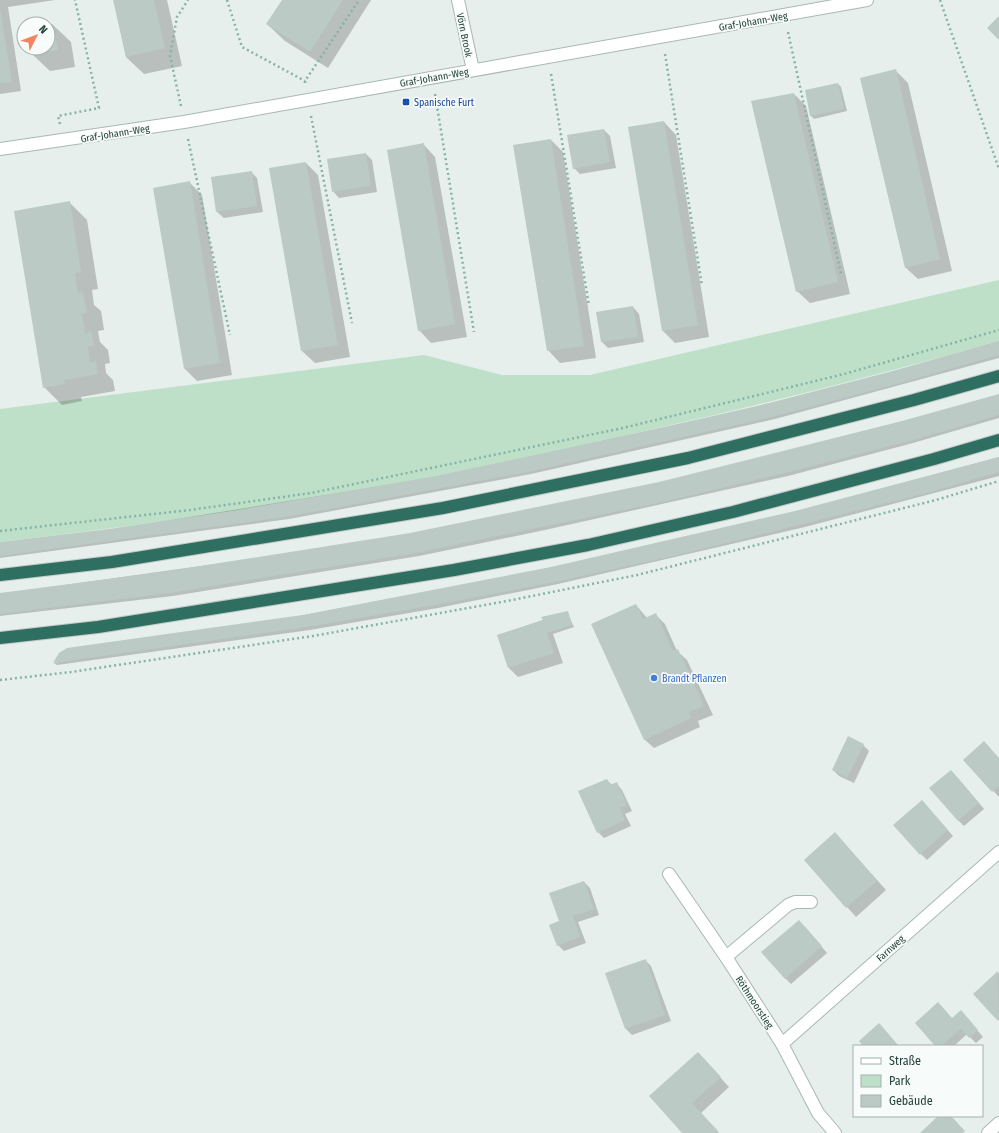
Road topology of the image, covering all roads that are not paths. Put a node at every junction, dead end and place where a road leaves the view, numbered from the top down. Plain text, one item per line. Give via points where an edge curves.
1 (458, 0) edge
2 (858, 1) edge
3 (473, 70) junction
4 (0, 149) edge
5 (999, 376) edge
6 (999, 440) edge
7 (0, 575) edge
8 (0, 638) edge
9 (997, 858) edge
10 (669, 874) dead end
11 (811, 902) dead end
12 (726, 957) junction
13 (782, 1044) junction
14 (999, 1123) edge
15 (835, 1133) edge
16 (988, 1133) edge

1 - 3 street, Vörn Brook
2 - 3 street, Graf-Johann-Weg
3 - 4 street, Graf-Johann-Weg via 184,122
5 - 7 highway via 688,458 443,508 112,562
6 - 8 highway via 733,512 588,545 454,570 106,625
9 - 13 street, Farnweg
10 - 12 street, Röthmoorstieg
11 - 12 street via 795,902 788,905
12 - 13 street, Röthmoorstieg
13 - 15 street, Röthmoorstieg via 818,1113
14 - 16 street

